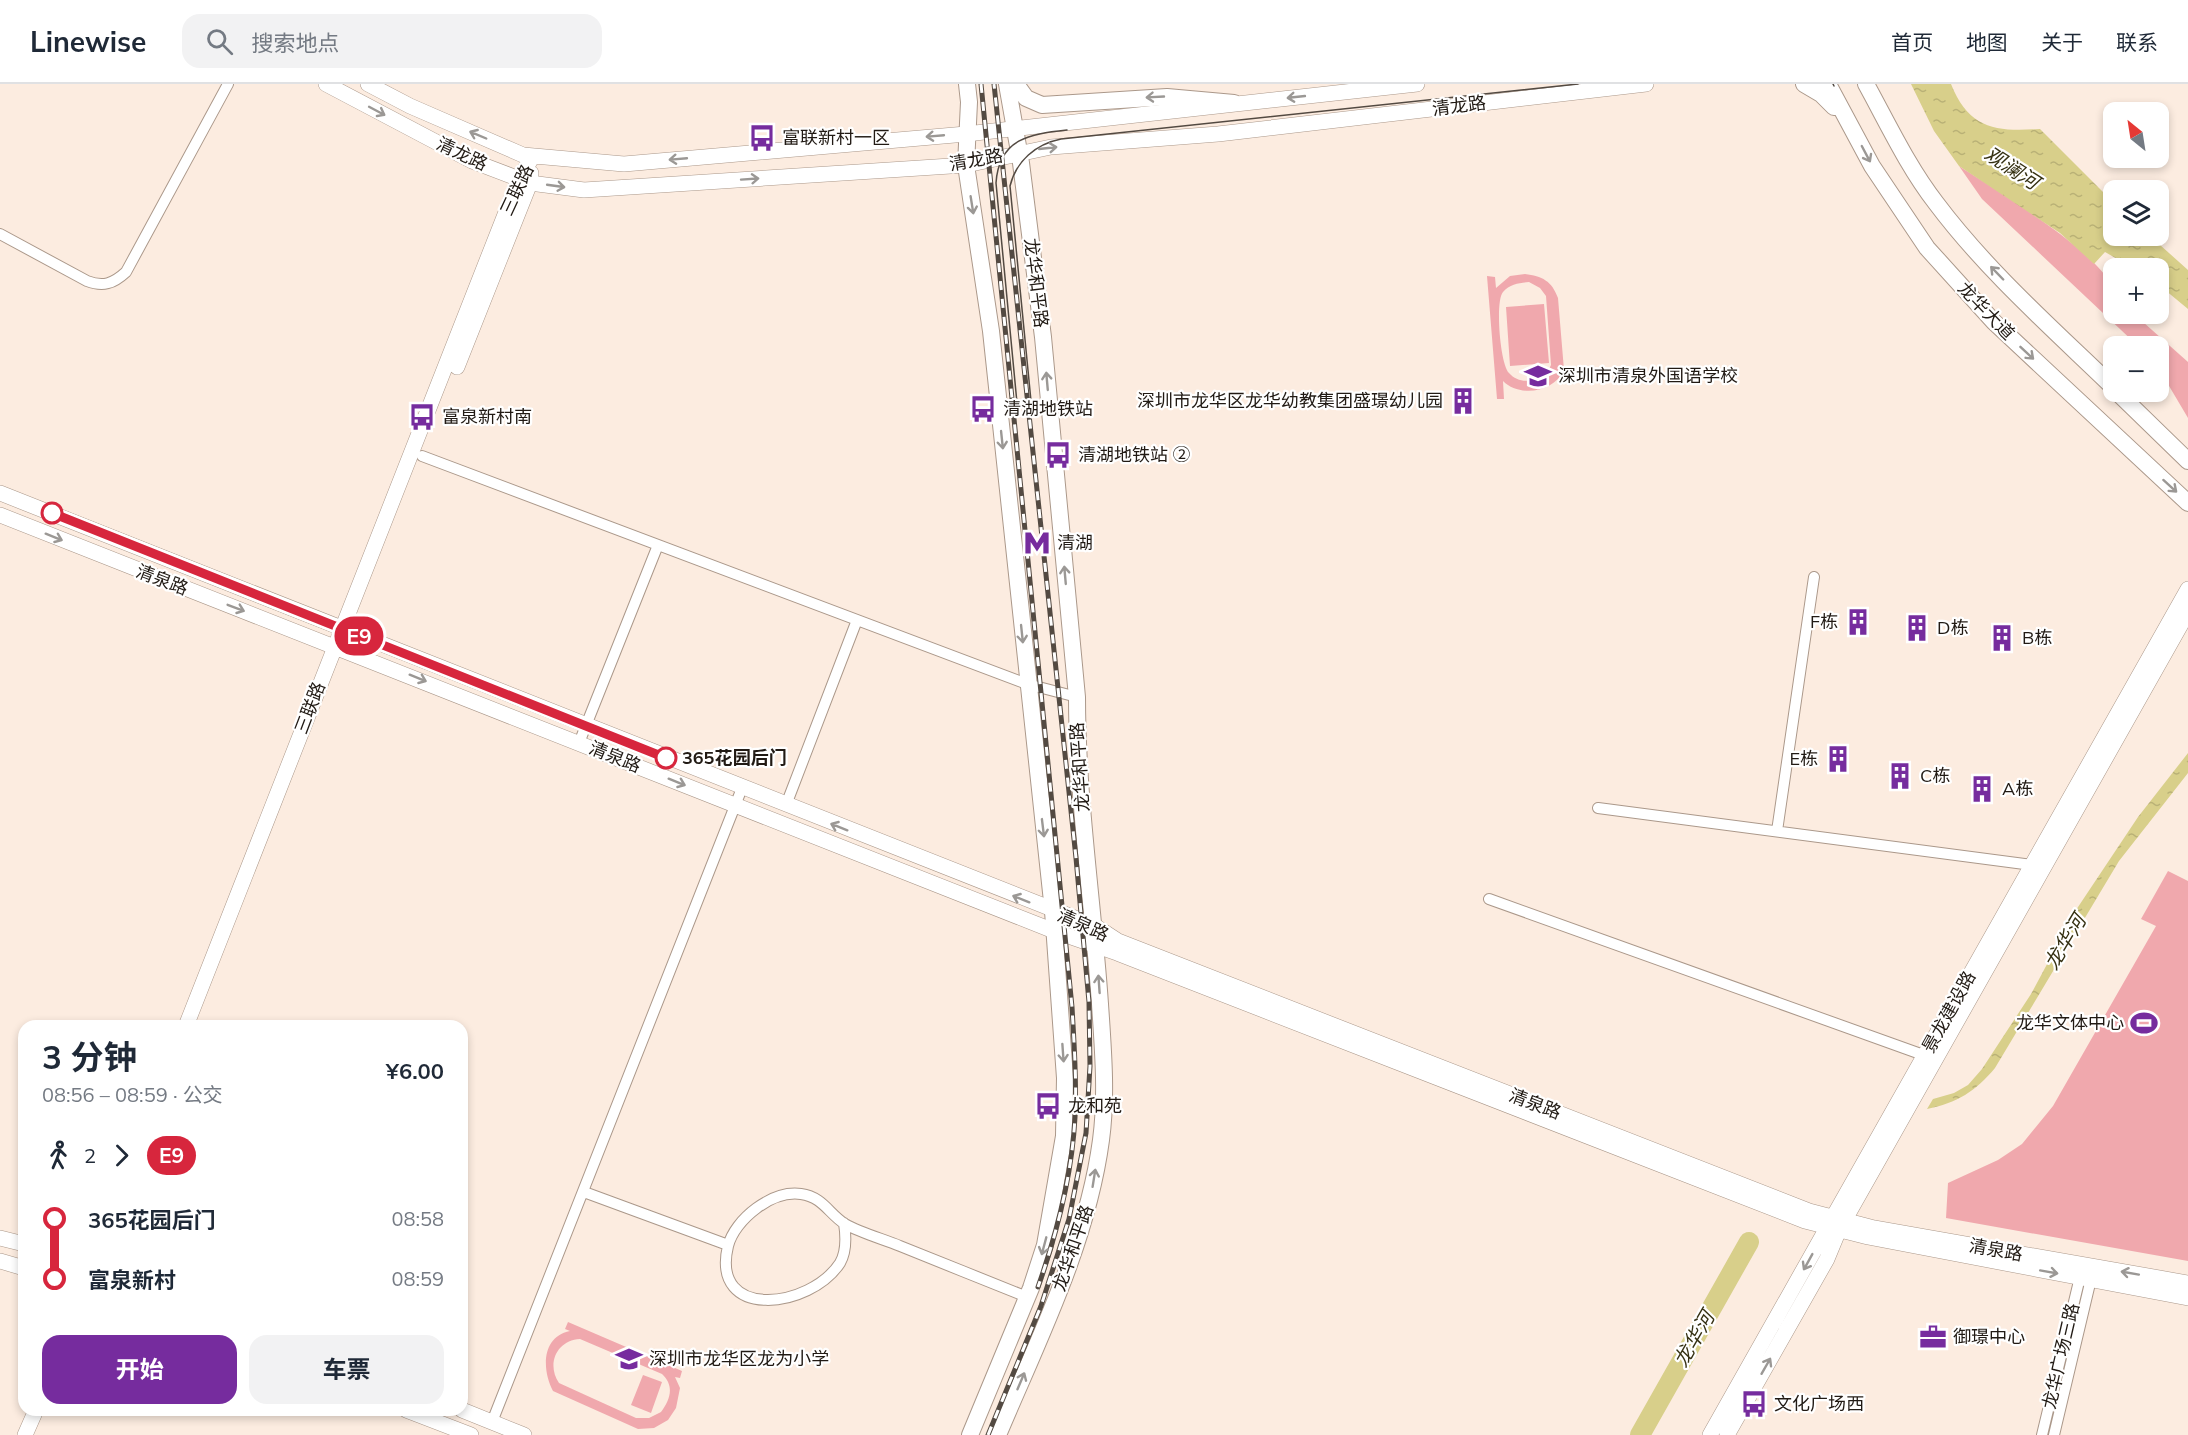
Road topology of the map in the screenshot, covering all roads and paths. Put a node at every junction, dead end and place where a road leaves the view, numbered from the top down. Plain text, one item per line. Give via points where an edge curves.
1 (228, 84) edge
2 (326, 84) edge
3 (368, 84) edge
4 (967, 84) edge
5 (1007, 84) edge
6 (1016, 84) edge
7 (1417, 84) edge
8 (1646, 84) edge
9 (1804, 84) edge
10 (1828, 84) edge
11 (1866, 84) edge
12 (1234, 103) junction
13 (1849, 123) junction
14 (1014, 127) junction
15 (966, 134) junction
16 (1019, 152) junction
17 (533, 156) junction
18 (966, 165) junction
19 (524, 181) junction
20 (0, 234) edge
21 (2103, 377) edge
22 (2127, 402) edge
23 (422, 456) junction
24 (2188, 461) edge
25 (0, 493) edge
26 (2188, 503) edge
27 (0, 515) edge
28 (658, 545) junction
29 (1814, 577) dead end
30 (2188, 589) edge
31 (2188, 612) edge
32 (856, 620) junction
33 (346, 631) junction
34 (339, 647) junction
35 (1027, 684) junction
36 (1077, 697) junction
37 (585, 726) junction
38 (579, 743) junction
39 (742, 788) junction
40 (786, 805) junction
41 (738, 806) junction
42 (1598, 808) dead end
43 (1777, 831) junction
44 (2032, 865) junction
45 (1490, 899) dead end
46 (1053, 911) junction
47 (1095, 926) junction
48 (1054, 932) junction
49 (1096, 946) junction
50 (188, 1020) edge
51 (198, 1020) edge
52 (1930, 1058) junction
53 (584, 1192) junction
54 (844, 1223) junction
55 (1836, 1224) junction
56 (0, 1238) edge
57 (18, 1242) edge
58 (728, 1245) junction
59 (0, 1261) edge
60 (18, 1266) edge
61 (2086, 1278) junction
62 (2188, 1283) edge
63 (1027, 1297) junction
64 (2188, 1298) edge
65 (468, 1412) edge
66 (33, 1416) edge
67 (422, 1416) edge
68 (492, 1422) junction
69 (25, 1435) edge
70 (471, 1435) edge
71 (524, 1435) edge
72 (970, 1435) edge
73 (998, 1435) edge
74 (1710, 1435) edge
75 (1726, 1435) edge
76 (2042, 1435) edge
77 (2054, 1435) edge

1 - 20 street via 126,272 118,279 108,284 87,281
2 -> 19 main road, 清龙路 via 472,161
17 -> 3 main road, 清龙路 via 420,111
4 - 15 main road, 龙华和平路
5 - 14 main road, 龙华和平路
12 -> 6 main road via 1167,97 1042,105 1026,98
7 -> 12 main road, 清龙路
16 -> 8 main road, 清龙路 via 1218,134
9 - 13 main road via 1828,100
10 - 13 main road, 龙华大道
21 -> 11 main road, 龙华大道 via 2016,292 1942,211
12 - 14 main road, 清龙路
13 -> 26 main road, 龙华大道 via 1927,248 1994,322
14 - 15 main road, 清龙路
14 - 16 main road, 龙华和平路
15 -> 17 main road, 清龙路 via 624,164
15 - 18 main road, 龙华和平路
16 - 18 main road, 清龙路
36 -> 16 main road, 龙华和平路 via 1043,337
17 - 19 main road, 三联路
19 -> 18 main road, 清龙路 via 584,190
18 -> 35 main road, 龙华和平路 via 991,331
19 - 23 main road, 三联路
19 - 33 main road, 三联路
22 - 24 main road
23 - 28 street
23 - 33 main road, 三联路
25 - 33 main road, 清泉路
27 -> 34 main road, 清泉路
28 - 32 street
28 - 37 street
29 - 43 street
30 - 44 main road, 景龙建设路
31 - 52 main road, 景龙建设路
32 - 35 street
32 - 40 street
33 - 34 main road, 三联路
33 - 37 main road, 清泉路
34 -> 38 main road, 清泉路
34 - 50 main road, 三联路
34 - 51 main road, 三联路
35 - 36 street
35 -> 46 main road, 龙华和平路
36 - 47 main road, 龙华和平路 via 1077,751
37 - 38 street
37 - 39 main road, 清泉路
38 -> 41 main road, 清泉路
39 - 40 main road, 清泉路
39 - 41 street
46 -> 40 main road, 清泉路
41 - 48 main road, 清泉路
41 - 53 street
42 - 43 street
43 - 44 street
44 - 52 main road, 景龙建设路
45 - 52 street
46 - 47 main road, 清泉路
46 - 48 main road, 龙华和平路
47 - 49 main road, 龙华和平路
47 - 55 main road, 清泉路 via 1118,941
48 - 49 main road, 清泉路
48 -> 63 main road, 龙华和平路 via 1065,1078 1064,1136 1045,1245
49 - 55 main road, 清泉路 via 1805,1221
73 -> 49 main road, 龙华和平路 via 1070,1262 1093,1190 1102,1100
52 - 55 main road, 景龙建设路
53 - 58 street
53 - 68 street
54 - 58 street via 819,1199 800,1194 783,1196 751,1212
54 - 58 street via 846,1241 840,1263 800,1295 776,1302 759,1301 741,1293 730,1280 726,1264
54 - 63 street
55 -> 61 main road, 清泉路
62 -> 55 main road, 清泉路
55 -> 74 main road, 景龙建设路
75 -> 55 main road, 景龙建设路 via 1827,1259
56 - 57 main road
59 - 60 main road
61 - 64 main road, 清泉路
61 - 76 street, 龙华广场三路
61 - 77 street, 龙华广场三路
63 - 72 main road, 龙华和平路
65 - 68 main road
66 - 69 main road
67 - 70 main road
68 - 71 main road

